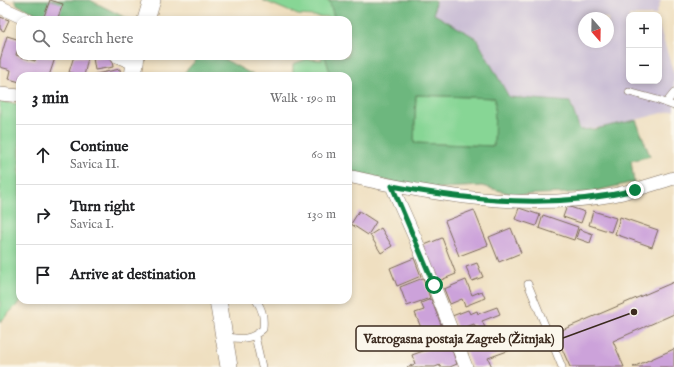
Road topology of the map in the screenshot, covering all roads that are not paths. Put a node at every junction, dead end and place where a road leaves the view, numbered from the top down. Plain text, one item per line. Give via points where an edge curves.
1 (0, 7) edge
2 (19, 16) edge
3 (125, 60) edge
4 (134, 65) edge
5 (629, 92) dead end
6 (0, 94) edge
7 (674, 94) edge
8 (16, 96) edge
9 (666, 103) junction
10 (674, 106) edge
11 (352, 177) edge
12 (674, 178) edge
13 (392, 186) junction
14 (528, 284) dead end
15 (219, 304) edge
16 (258, 304) edge
17 (224, 336) junction
18 (255, 336) junction
19 (229, 367) edge
20 (262, 367) edge
21 (466, 367) edge
22 (562, 367) edge

1 - 2 street
3 - 4 street
5 - 9 lane
6 - 8 street
7 - 9 lane
9 - 10 lane
11 - 13 street
12 - 13 street via 613,195 515,202 437,194
13 - 21 street
14 - 22 lane
15 - 17 street
16 - 18 lane via 264,317 264,329
17 - 18 lane via 239,339
17 - 19 street
18 - 20 lane

